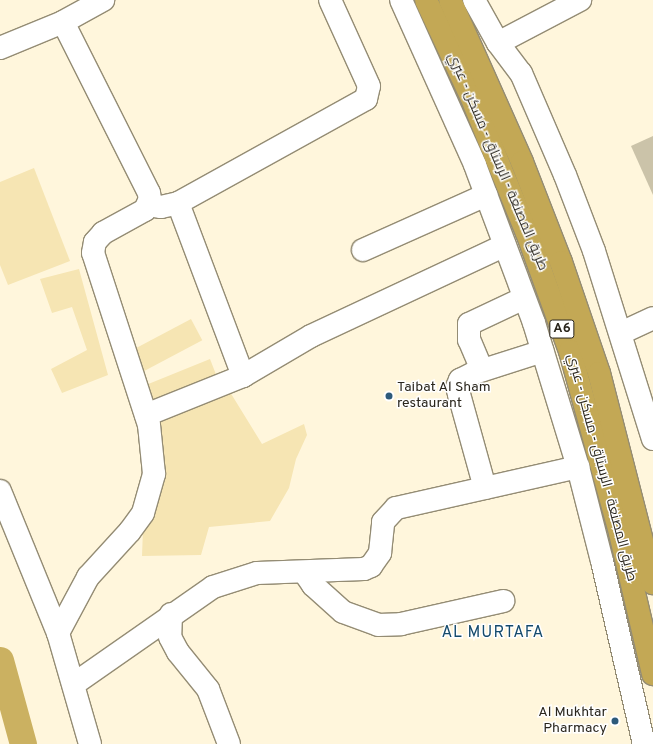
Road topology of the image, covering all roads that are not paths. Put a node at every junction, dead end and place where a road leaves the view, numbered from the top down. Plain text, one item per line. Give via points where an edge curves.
1 (103, 0) edge
2 (330, 0) edge
3 (401, 0) edge
4 (426, 0) edge
5 (450, 0) edge
6 (474, 0) edge
7 (580, 0) edge
8 (63, 22) junction
9 (498, 43) junction
10 (0, 48) edge
11 (486, 195) junction
12 (178, 203) junction
13 (148, 205) junction
14 (505, 245) junction
15 (362, 250) dead end
16 (524, 298) junction
17 (653, 318) edge
18 (621, 333) junction
19 (543, 351) junction
20 (482, 370) junction
21 (243, 376) junction
22 (146, 416) junction
23 (653, 439) edge
24 (578, 467) junction
25 (485, 488) junction
26 (0, 491) edge
27 (304, 572) junction
28 (653, 583) edge
29 (503, 601) dead end
30 (171, 614) junction
31 (58, 633) junction
32 (653, 674) edge
33 (74, 684) junction
34 (90, 744) edge
35 (229, 744) edge
36 (644, 744) edge

1 - 8 street
2 - 12 street via 369,86 366,99
3 - 11 street
4 - 32 highway, طريق المصنعة - الرستاق - مسكن - عبري / A6 via 471,96 552,299 602,462
5 - 28 highway, طريق المصنعة - الرستاق - مسكن - عبري / A6 via 522,162 561,262 599,373
6 - 9 street
7 - 9 street
8 - 10 street
8 - 13 street via 149,193
9 - 18 street via 521,73 554,149 594,251
11 - 14 street
11 - 15 street
12 - 13 street via 161,207
12 - 21 street
13 - 22 street via 141,214 103,233 95,242 93,253
14 - 16 street
14 - 21 street via 311,336
16 - 19 street
16 - 20 street via 469,324 469,340
17 - 18 street
18 - 23 street
19 - 20 street
19 - 24 street
20 - 25 street via 460,380 458,387
21 - 22 street
22 - 31 street via 154,461 148,500 137,522 81,587
24 - 25 street
24 - 36 street
25 - 27 street via 396,508 386,517 381,527 380,553 371,566 364,570
26 - 31 street
27 - 29 street via 313,586 343,612 378,625 401,624
27 - 30 street via 257,573 227,580 200,594
30 - 33 street
30 - 35 street via 170,637 178,652 208,689
31 - 33 street
33 - 34 street

